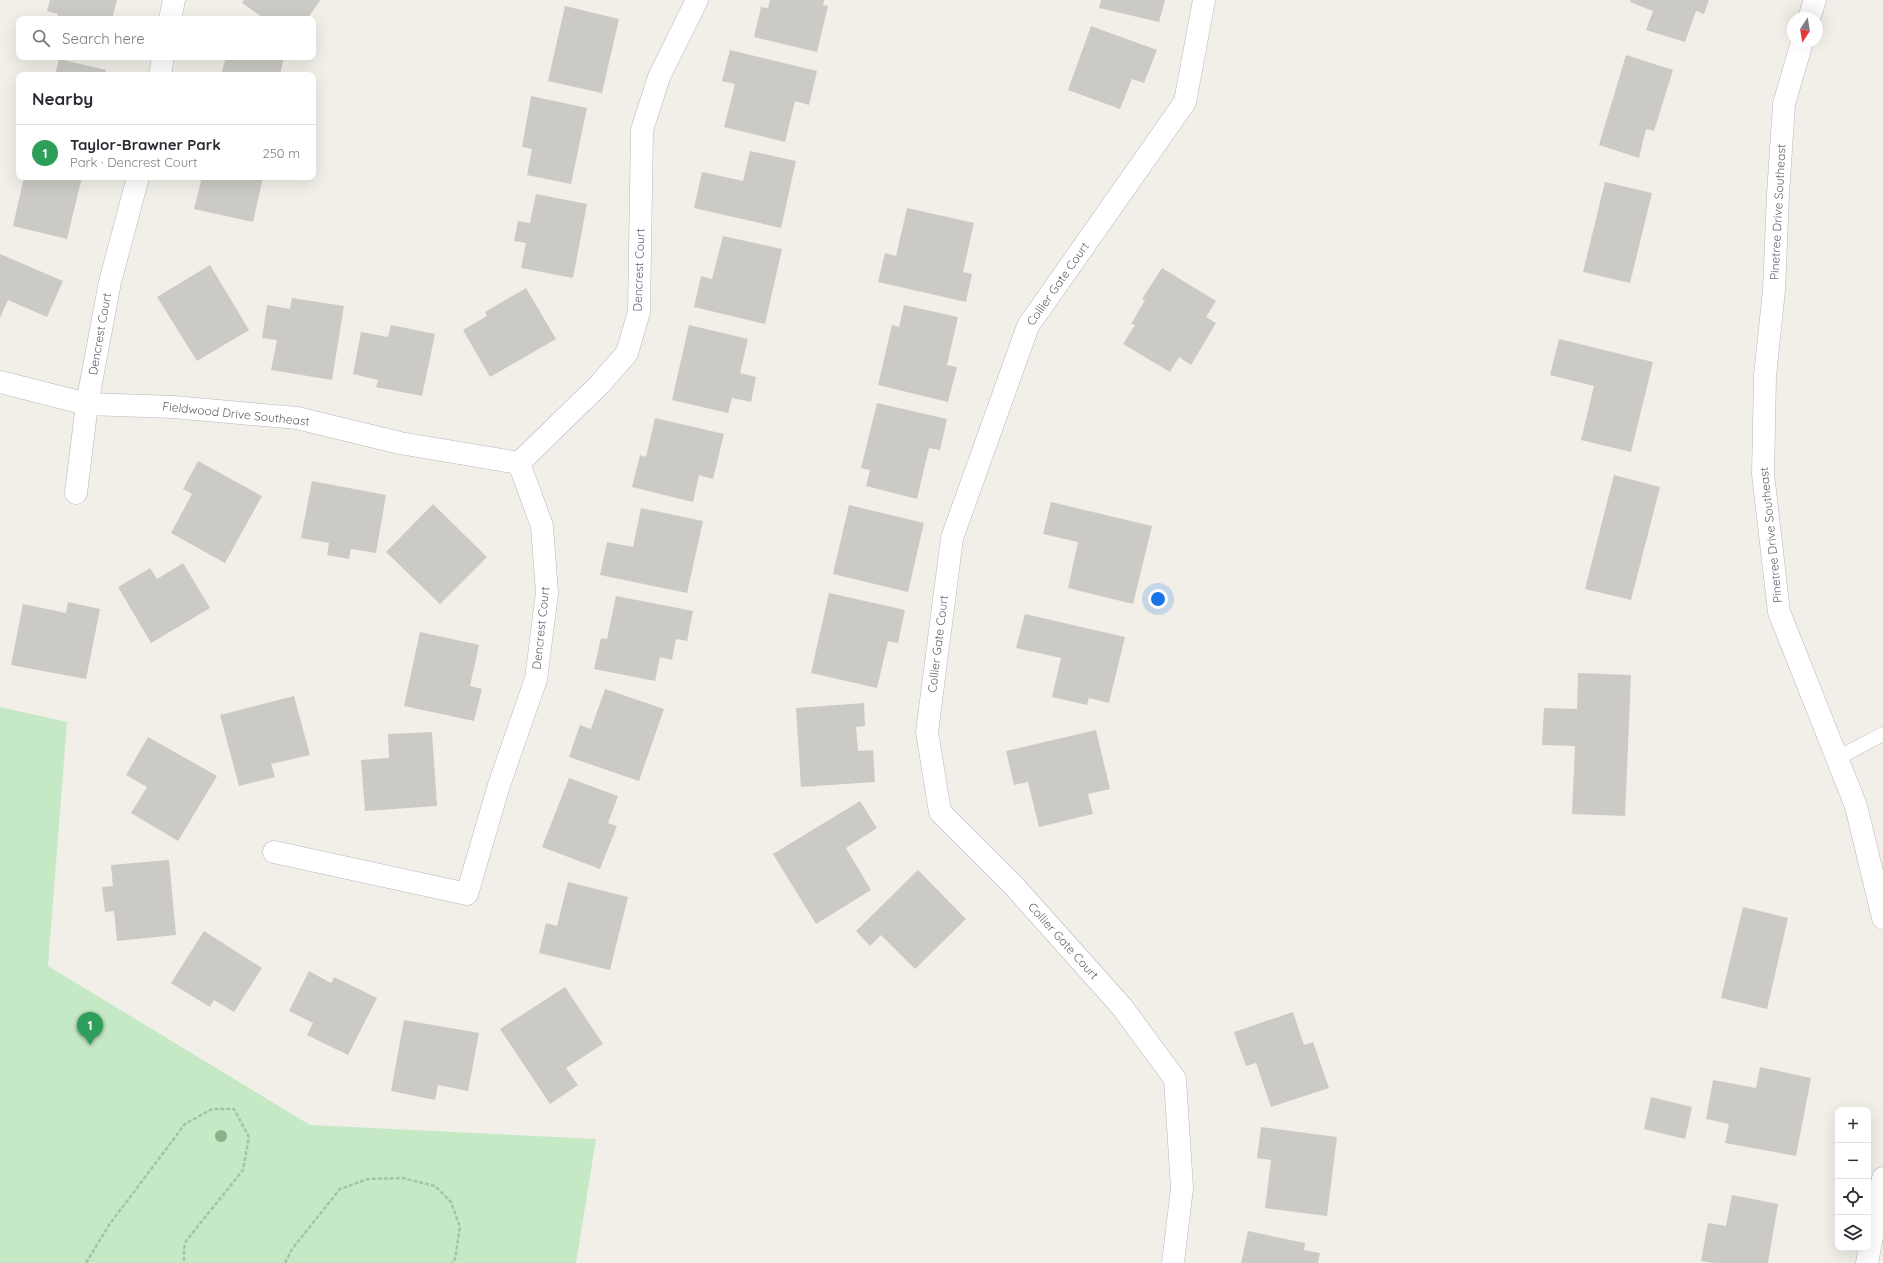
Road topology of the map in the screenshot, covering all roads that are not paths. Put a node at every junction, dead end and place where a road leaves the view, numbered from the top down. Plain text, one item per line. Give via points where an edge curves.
1 (174, 0) edge
2 (697, 0) edge
3 (1204, 0) edge
4 (1815, 0) edge
5 (1811, 12) edge
6 (171, 16) edge
7 (1800, 48) edge
8 (162, 60) edge
9 (160, 72) edge
10 (137, 180) edge
11 (0, 382) edge
12 (87, 404) junction
13 (519, 463) junction
14 (76, 493) dead end
15 (1883, 734) edge
16 (1836, 759) junction
17 (274, 852) dead end
18 (1883, 918) edge
19 (1883, 1178) edge
20 (1173, 1263) edge
21 (1867, 1263) edge

1 - 6 street
2 - 13 street, Dencrest Court via 659,77 642,130 639,312 627,353 600,384
3 - 20 street, Collier Gate Court via 1185,102 1028,326 952,538 927,732 940,812 1014,886 1122,1007 1175,1079 1182,1188
4 - 5 street
7 - 16 street, Pinetree Drive Southeast via 1784,104 1774,290 1765,376 1763,474 1780,612
8 - 9 street
10 - 12 street, Dencrest Court via 110,282
11 - 12 street, Fieldwood Drive Southeast
12 - 13 street, Fieldwood Drive Southeast via 173,407 297,418 400,442
12 - 14 street, Dencrest Court
13 - 17 street, Dencrest Court via 542,526 547,593 536,679 499,785 467,894
15 - 16 lane
16 - 18 street, Pinetree Drive Southeast via 1856,806
19 - 21 street

